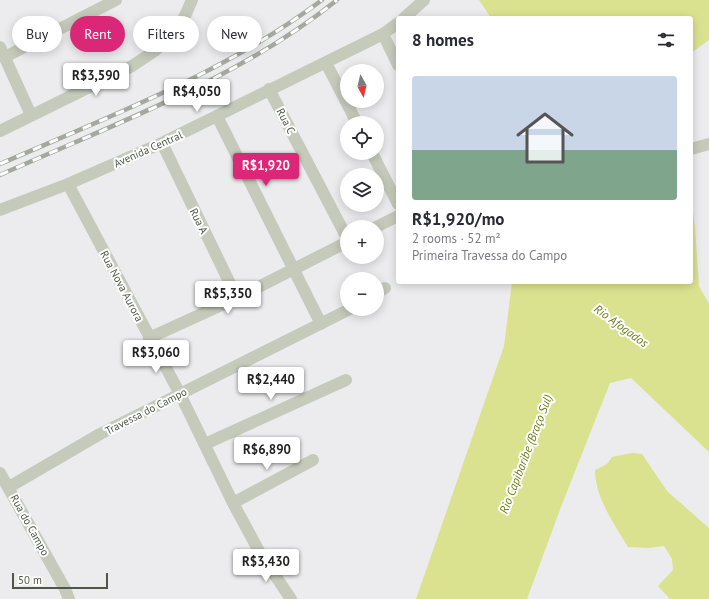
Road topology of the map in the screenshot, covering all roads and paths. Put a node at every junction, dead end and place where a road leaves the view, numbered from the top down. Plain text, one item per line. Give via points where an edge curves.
1 (116, 0) edge
2 (192, 0) edge
3 (424, 0) edge
4 (406, 16) edge
5 (396, 24) edge
6 (383, 34) junction
7 (2, 52) edge
8 (396, 61) edge
9 (326, 63) junction
10 (269, 89) junction
11 (32, 115) junction
12 (217, 116) junction
13 (353, 116) edge
14 (0, 131) edge
15 (162, 143) junction
16 (709, 144) edge
17 (693, 148) edge
18 (376, 160) edge
19 (68, 184) junction
20 (396, 200) edge
21 (0, 210) edge
22 (396, 217) edge
23 (384, 223) edge
24 (340, 225) edge
25 (340, 246) edge
26 (294, 269) junction
27 (237, 298) junction
28 (340, 314) edge
29 (321, 324) junction
30 (149, 338) junction
31 (346, 380) dead end
32 (180, 394) junction
33 (205, 444) junction
34 (313, 460) dead end
35 (0, 473) edge
36 (9, 487) junction
37 (233, 503) junction
38 (69, 599) edge
39 (291, 599) edge

1 - 7 street
2 - 11 street via 173,34 156,50 132,66
3 - 4 street
5 - 6 street, Avenida Central
6 - 8 street
6 - 9 street, Avenida Central
7 - 11 street
9 - 10 street, Avenida Central
9 - 13 street
10 - 12 street, Avenida Central
10 - 24 street, Rua C
11 - 14 street
12 - 15 street, Avenida Central
12 - 26 street
15 - 19 street, Avenida Central
15 - 27 street, Rua A
16 - 17 street
18 - 20 street
19 - 21 street, Avenida Central
19 - 30 street, Rua Nova Aurora
22 - 23 street
25 - 26 street
26 - 27 street
26 - 29 street
27 - 30 street
28 - 29 street, Travessa do Campo
29 - 32 street, Travessa do Campo
30 - 32 street, Rua Nova Aurora
31 - 33 street
32 - 33 street, Rua Nova Aurora
32 - 36 street, Travessa do Campo via 100,434
33 - 37 street, Rua Nova Aurora
34 - 37 street
35 - 36 street, Rua do Campo
36 - 38 street, Rua do Campo
37 - 39 street, Rua Nova Aurora via 260,553

